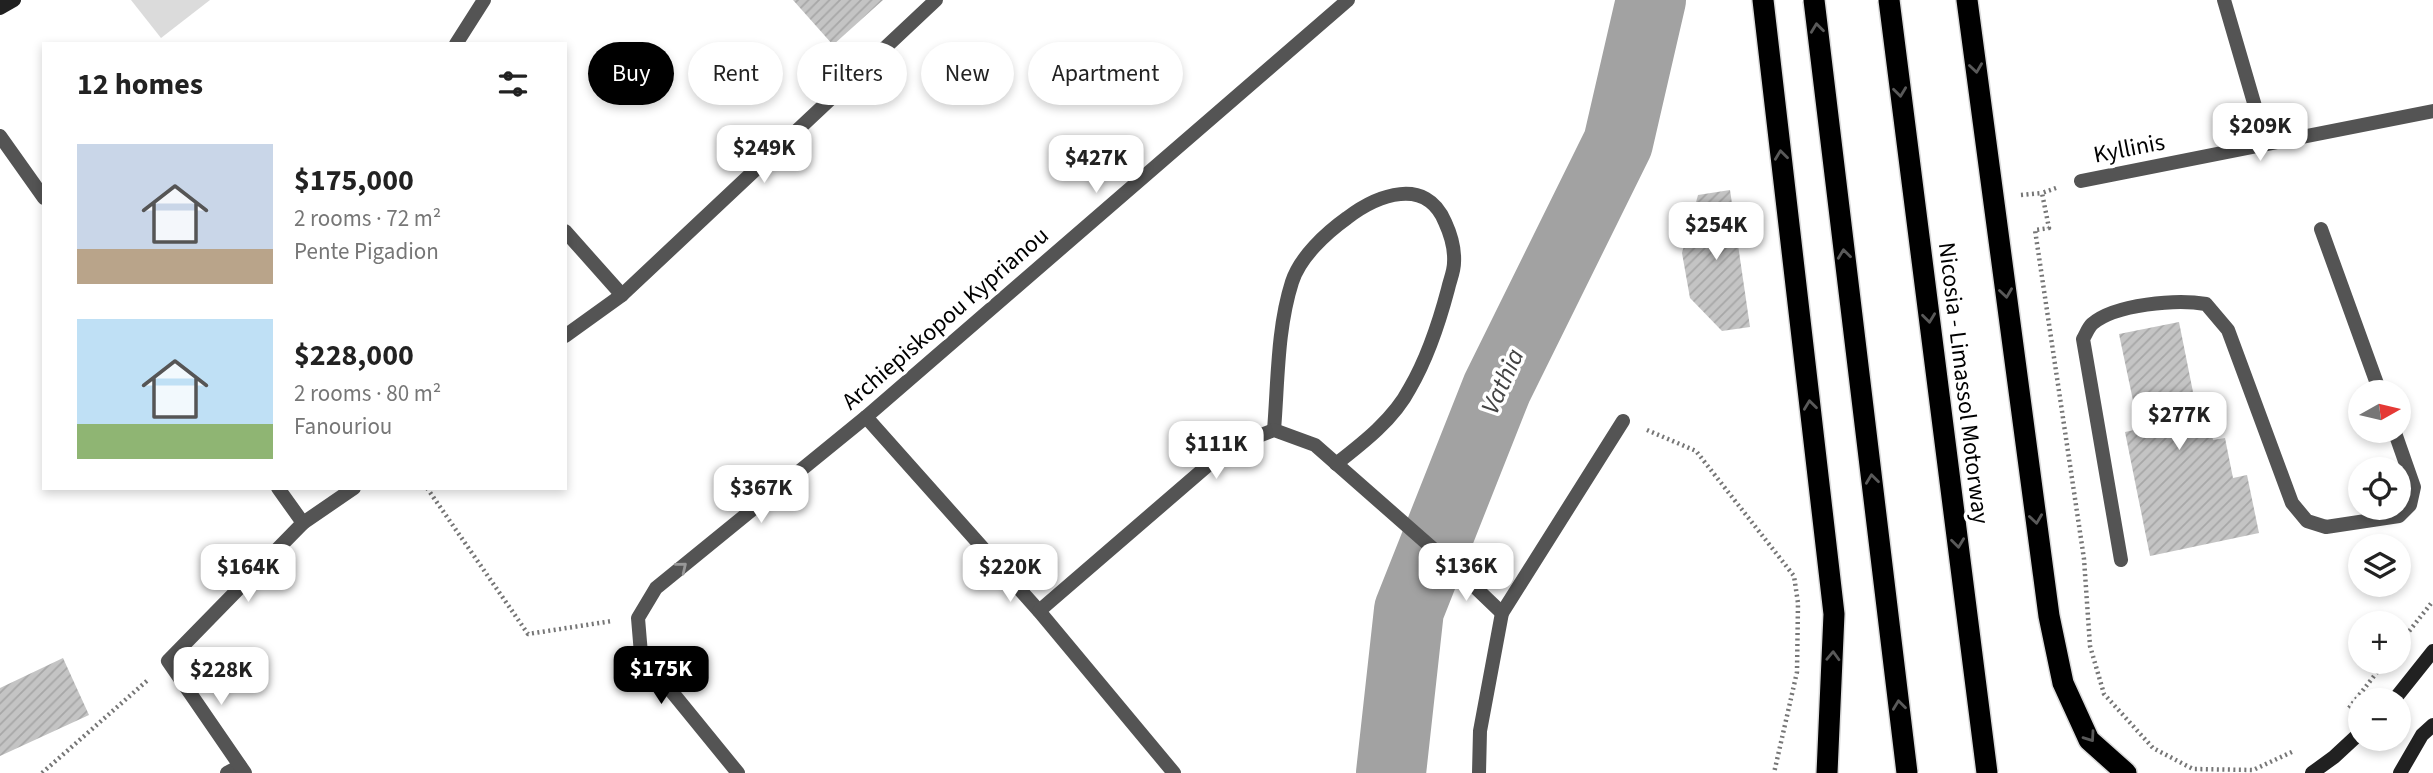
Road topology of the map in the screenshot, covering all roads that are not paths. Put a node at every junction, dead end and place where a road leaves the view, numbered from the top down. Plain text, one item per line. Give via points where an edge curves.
1 (14, 0) edge
2 (484, 0) edge
3 (936, 0) edge
4 (1348, 0) edge
5 (1763, 0) edge
6 (1814, 0) edge
7 (1889, 0) edge
8 (1967, 0) edge
9 (2224, 0) edge
10 (0, 8) edge
11 (457, 42) edge
12 (2433, 111) edge
13 (0, 136) edge
14 (2266, 144) junction
15 (2081, 181) dead end
16 (42, 195) edge
17 (2321, 229) dead end
18 (567, 233) edge
19 (622, 295) junction
20 (567, 335) edge
21 (2376, 380) edge
22 (866, 417) junction
23 (1623, 421) road end
24 (1274, 430) junction
25 (2399, 443) edge
26 (1336, 464) junction
27 (279, 490) edge
28 (351, 490) edge
29 (303, 523) junction
30 (2122, 560) dead end
31 (1039, 611) junction
32 (1502, 613) junction
33 (2433, 651) edge
34 (2403, 688) edge
35 (2433, 725) edge
36 (2348, 744) edge
37 (237, 771) edge
38 (738, 773) edge
39 (1174, 773) edge
40 (1479, 773) edge
41 (1827, 773) edge
42 (1908, 773) edge
43 (1987, 773) edge
44 (2126, 773) edge
45 (2312, 773) edge
46 (2400, 773) edge

1 - 10 street
2 - 11 street
3 - 19 street
4 - 22 street, Archiepiskopou Kyprianou
41 -> 5 highway via 1835,614
42 -> 6 highway, bridge
7 -> 43 highway, Nicosia - Limassol Motorway, bridge
8 -> 44 highway via 2049,615 2063,683 2088,740
9 - 14 street
12 - 14 street, Kyllinis
13 - 16 street
14 - 15 street, Kyllinis
17 - 21 street
18 - 19 street
19 - 20 street
22 - 31 street
38 -> 22 street, Archiepiskopou Kyprianou via 641,654 638,618 656,588
23 - 32 street
24 - 26 street via 1315,445
24 - 26 street via 1284,319 1293,280 1304,262 1336,226 1360,208 1410,193 1429,199 1442,213 1452,238 1454,265 1434,337 1410,390 1364,443
24 - 31 street via 1228,448
25 - 30 street via 2414,487 2410,505 2399,516 2326,527 2307,522 2292,503 2228,330 2206,304 2186,300 2106,316 2090,325 2083,339
26 - 32 street
27 - 29 street
28 - 29 street
29 - 37 street via 168,662
31 - 39 street
32 - 40 street via 1480,731
33 - 34 street
35 - 46 street
36 - 45 street

